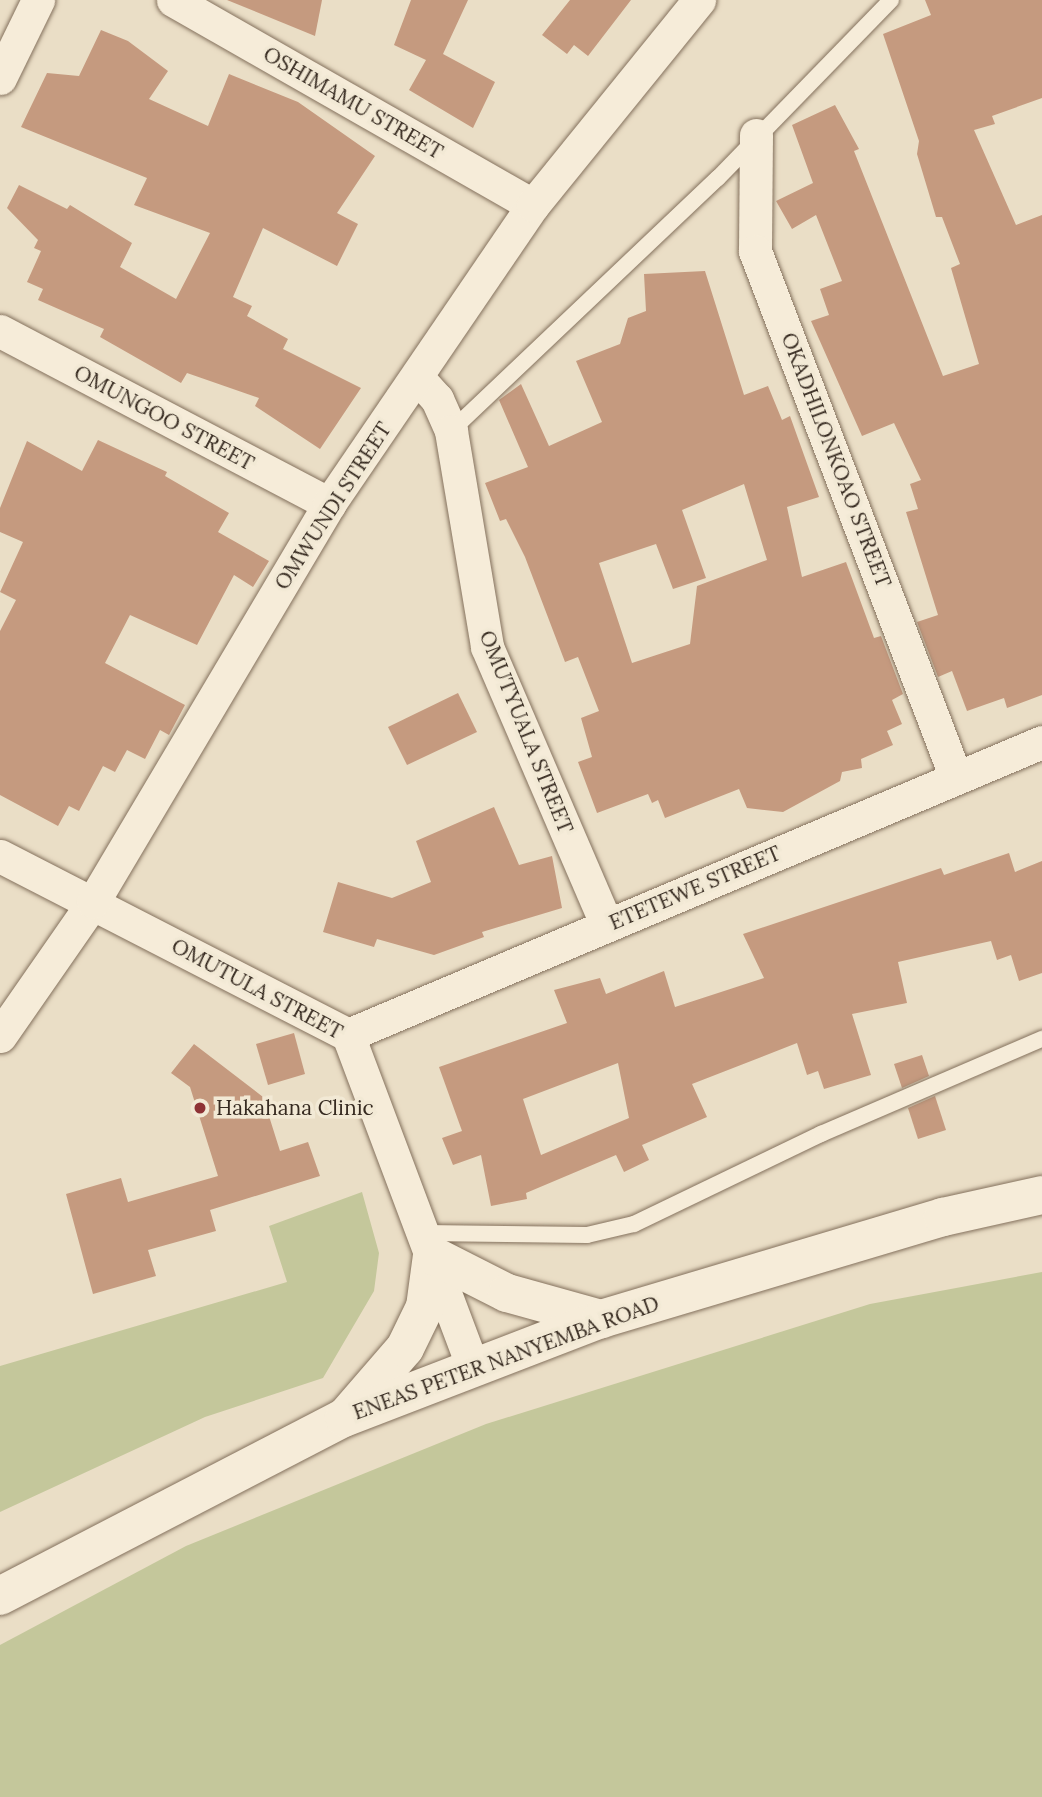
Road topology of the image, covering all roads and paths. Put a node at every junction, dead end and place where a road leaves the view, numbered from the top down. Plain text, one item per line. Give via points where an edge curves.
1 (38, 0) edge
2 (173, 0) edge
3 (699, 0) edge
4 (891, 0) edge
5 (0, 78) edge
6 (756, 135) junction
7 (533, 205) junction
8 (0, 331) edge
9 (417, 377) junction
10 (451, 431) junction
11 (329, 505) junction
12 (1042, 742) edge
13 (956, 778) junction
14 (0, 856) edge
15 (93, 902) junction
16 (607, 925) junction
17 (348, 1035) junction
18 (0, 1036) edge
19 (1042, 1039) edge
20 (1042, 1195) edge
21 (428, 1244) junction
22 (601, 1320) junction
23 (473, 1368) junction
24 (344, 1418) junction
25 (0, 1596) edge

1 - 5 street
2 - 7 street, OSHIMAMU STREET
3 - 7 street, OMWUNDI STREET
4 - 6 lane
6 - 10 lane via 650,245
6 - 13 street, OKADHILONKOAO STREET via 755,251
7 - 9 street, OMWUNDI STREET
8 - 11 street, OMUNGOO STREET
9 - 10 street, OMUTYUALA STREET via 437,398
9 - 11 street, OMWUNDI STREET
10 - 16 street, OMUTYUALA STREET via 487,647
11 - 15 street, OMWUNDI STREET
12 - 13 street, ETETEWE STREET
13 - 16 street, ETETEWE STREET
14 - 15 street, OMUTULA STREET
15 - 17 street, OMUTULA STREET
15 - 18 street, OMWUNDI STREET
16 - 17 street, ETETEWE STREET
17 - 21 street, OMUTULA STREET
19 - 21 lane via 821,1134 634,1224 587,1235
20 - 22 main road, ENEAS PETER NANYEMBA ROAD via 943,1217
21 - 22 main road via 507,1293
21 - 23 street, OMUTULA STREET
21 - 24 main road via 425,1307 405,1348
22 - 23 main road, ENEAS PETER NANYEMBA ROAD
23 - 24 main road, ENEAS PETER NANYEMBA ROAD
24 - 25 main road, ENEAS PETER NANYEMBA ROAD

